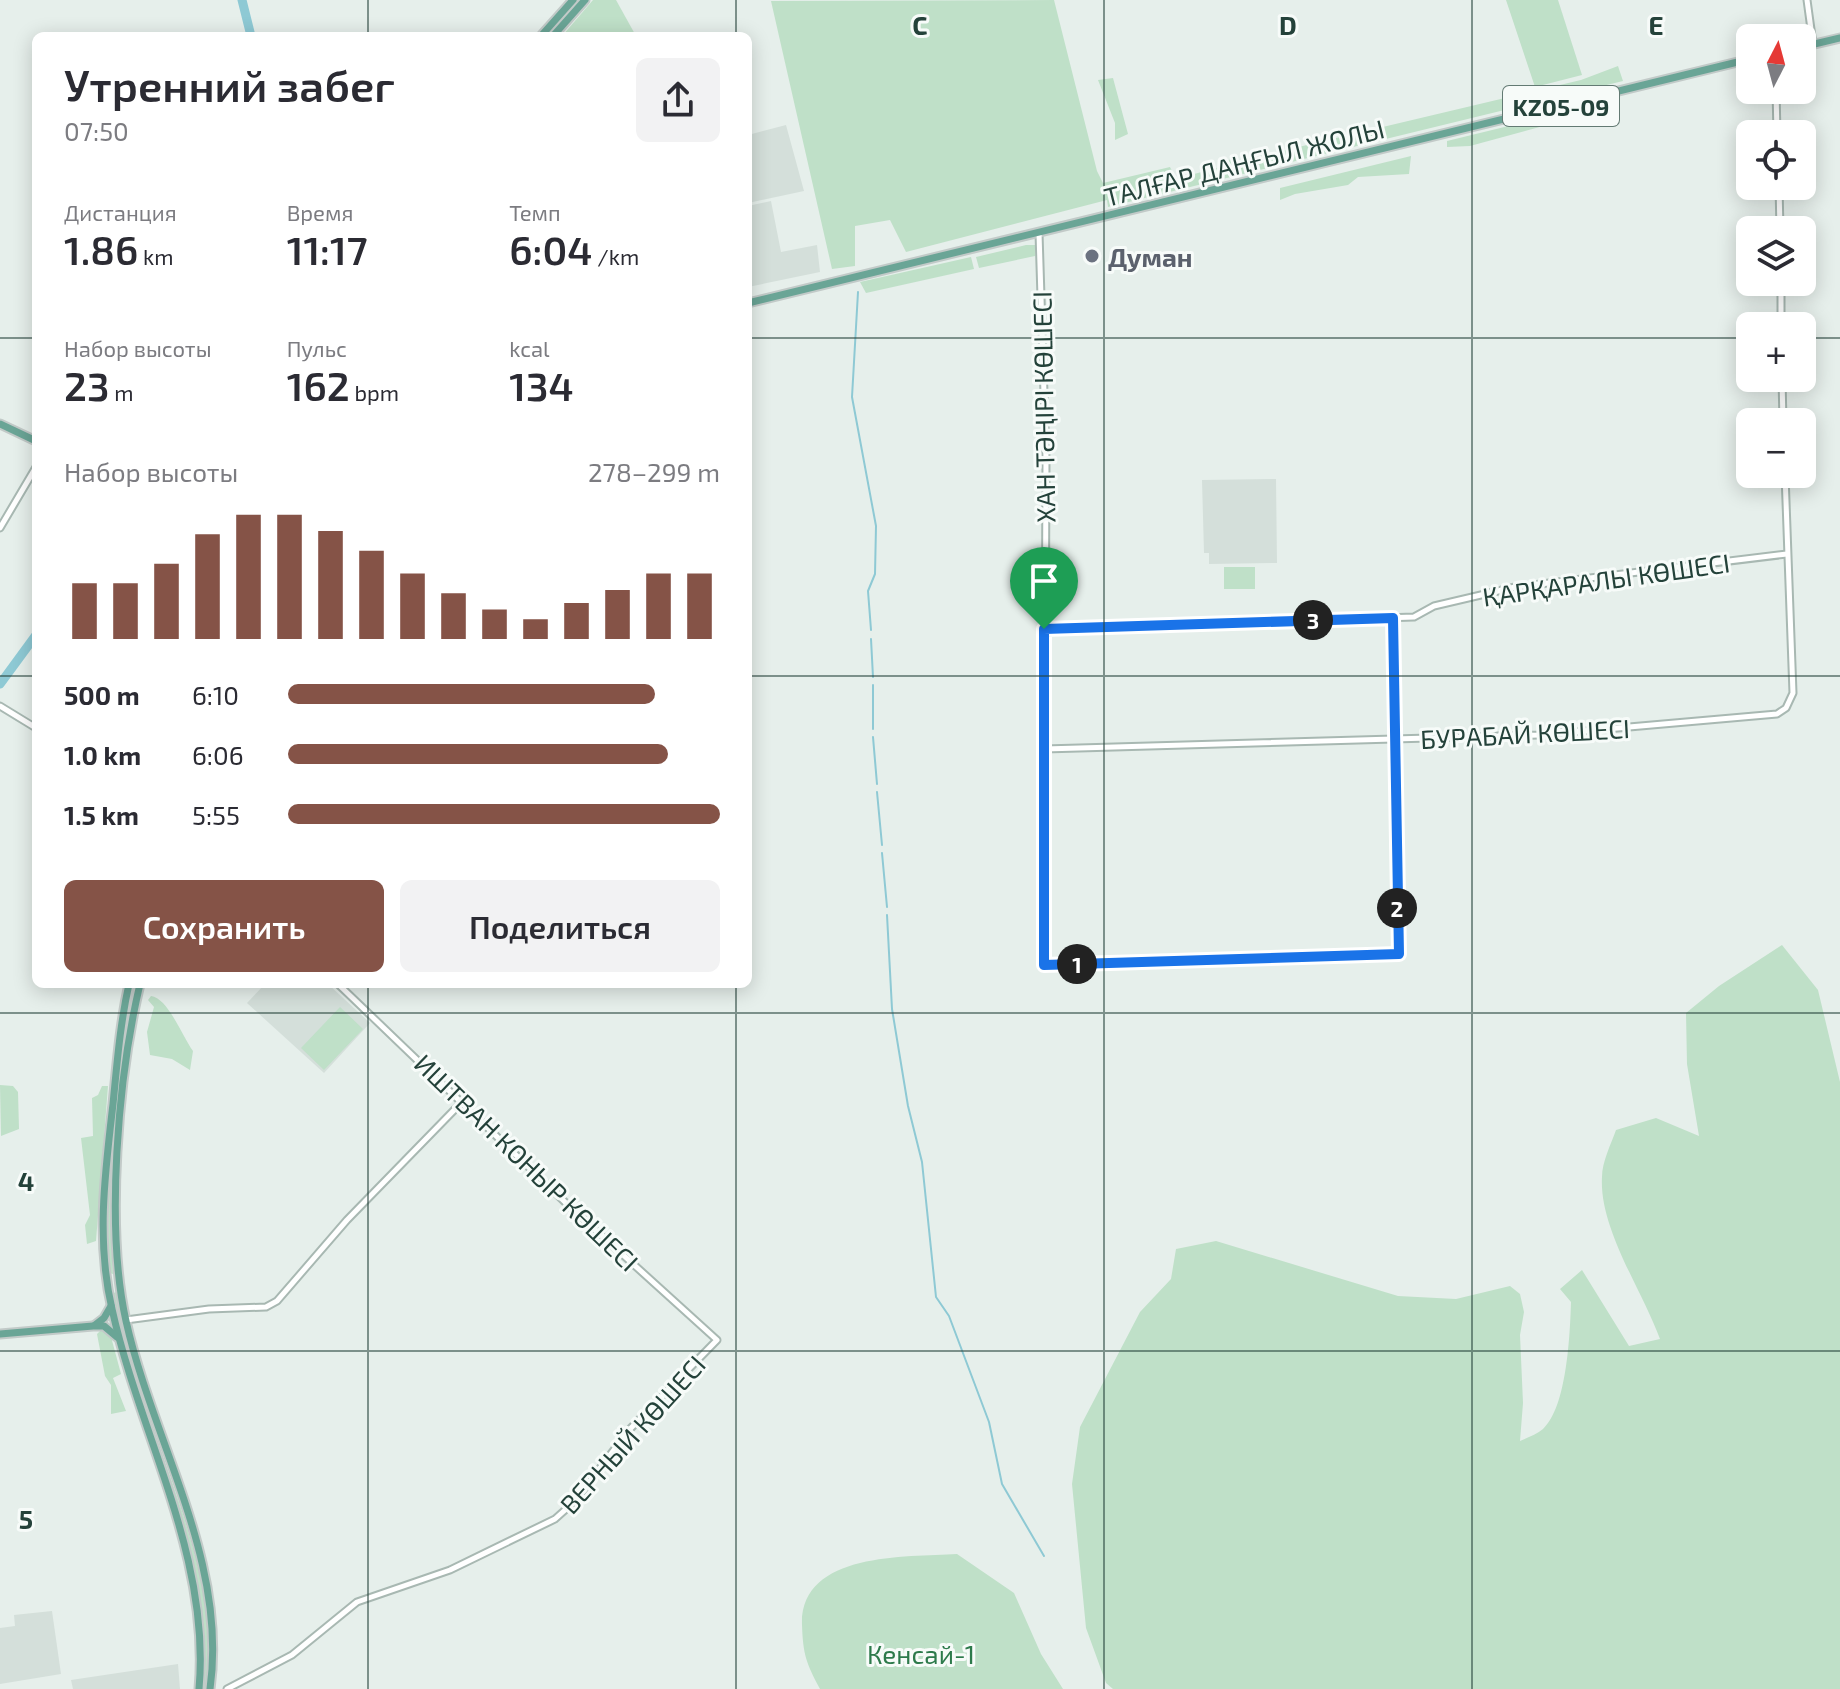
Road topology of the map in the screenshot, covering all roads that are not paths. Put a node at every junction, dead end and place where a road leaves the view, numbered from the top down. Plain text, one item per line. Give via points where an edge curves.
1 (573, 0) edge
2 (585, 0) edge
3 (1807, 0) edge
4 (1810, 24) edge
5 (545, 32) edge
6 (557, 32) edge
7 (1840, 38) edge
8 (1816, 43) edge
9 (1736, 62) edge
10 (1039, 233) junction
11 (752, 302) edge
12 (0, 424) edge
13 (32, 439) edge
14 (32, 474) edge
15 (1785, 488) edge
16 (0, 528) edge
17 (1787, 554) junction
18 (1393, 618) junction
19 (1044, 629) junction
20 (1, 706) edge
21 (32, 725) edge
22 (1395, 739) junction
23 (1044, 749) junction
24 (128, 988) edge
25 (139, 988) edge
26 (342, 988) edge
27 (461, 1103) junction
28 (111, 1306) junction
29 (126, 1320) junction
30 (93, 1326) junction
31 (0, 1334) edge
32 (119, 1339) junction
33 (717, 1340) joint
34 (199, 1689) edge
35 (210, 1689) edge
36 (227, 1689) edge

1 - 5 main road
2 - 6 main road
3 - 4 street
7 - 8 main road
9 - 10 main road, ТАЛҒАР ДАҢҒЫЛ ЖОЛЫ / KZ05-09
10 - 11 main road, ТАЛҒАР ДАҢҒЫЛ ЖОЛЫ / KZ05-09
10 - 19 street, ХАН ТӘҢІРІ КӨШЕСІ via 1046,458
12 - 13 main road
14 - 16 street
15 - 17 street
17 - 18 street, ҚАРҚАРАЛЫ КӨШЕСІ via 1515,587 1434,606 1414,617
17 - 22 street, БУРАБАЙ КӨШЕСІ via 1793,693 1786,708 1766,718 1538,735
18 - 19 street, ҚАРҚАРАЛЫ КӨШЕСІ
18 - 22 street
19 - 23 street, ХАН ТӘҢІРІ КӨШЕСІ
20 - 21 street
22 - 23 street, БУРАБАЙ КӨШЕСІ
22 - 23 street, ХАН ТӘҢІРІ КӨШЕСІ via 1399,954 1044,965
24 - 28 main road via 102,1221
25 - 29 main road via 127,1061 115,1217
26 - 27 street, ИШТВАН КОНЫР КӨШЕСІ
27 - 29 street via 277,1301 266,1307
27 - 33 street, ИШТВАН КОНЫР КӨШЕСІ
28 - 30 main road
28 - 32 main road
29 - 35 main road via 203,1570 213,1630
30 - 31 main road
30 - 32 main road via 104,1326
32 - 34 main road via 192,1572 201,1625
33 - 36 street, ВЕРНЫЙ КӨШЕСІ via 630,1429 565,1512 450,1570 357,1602 292,1655

